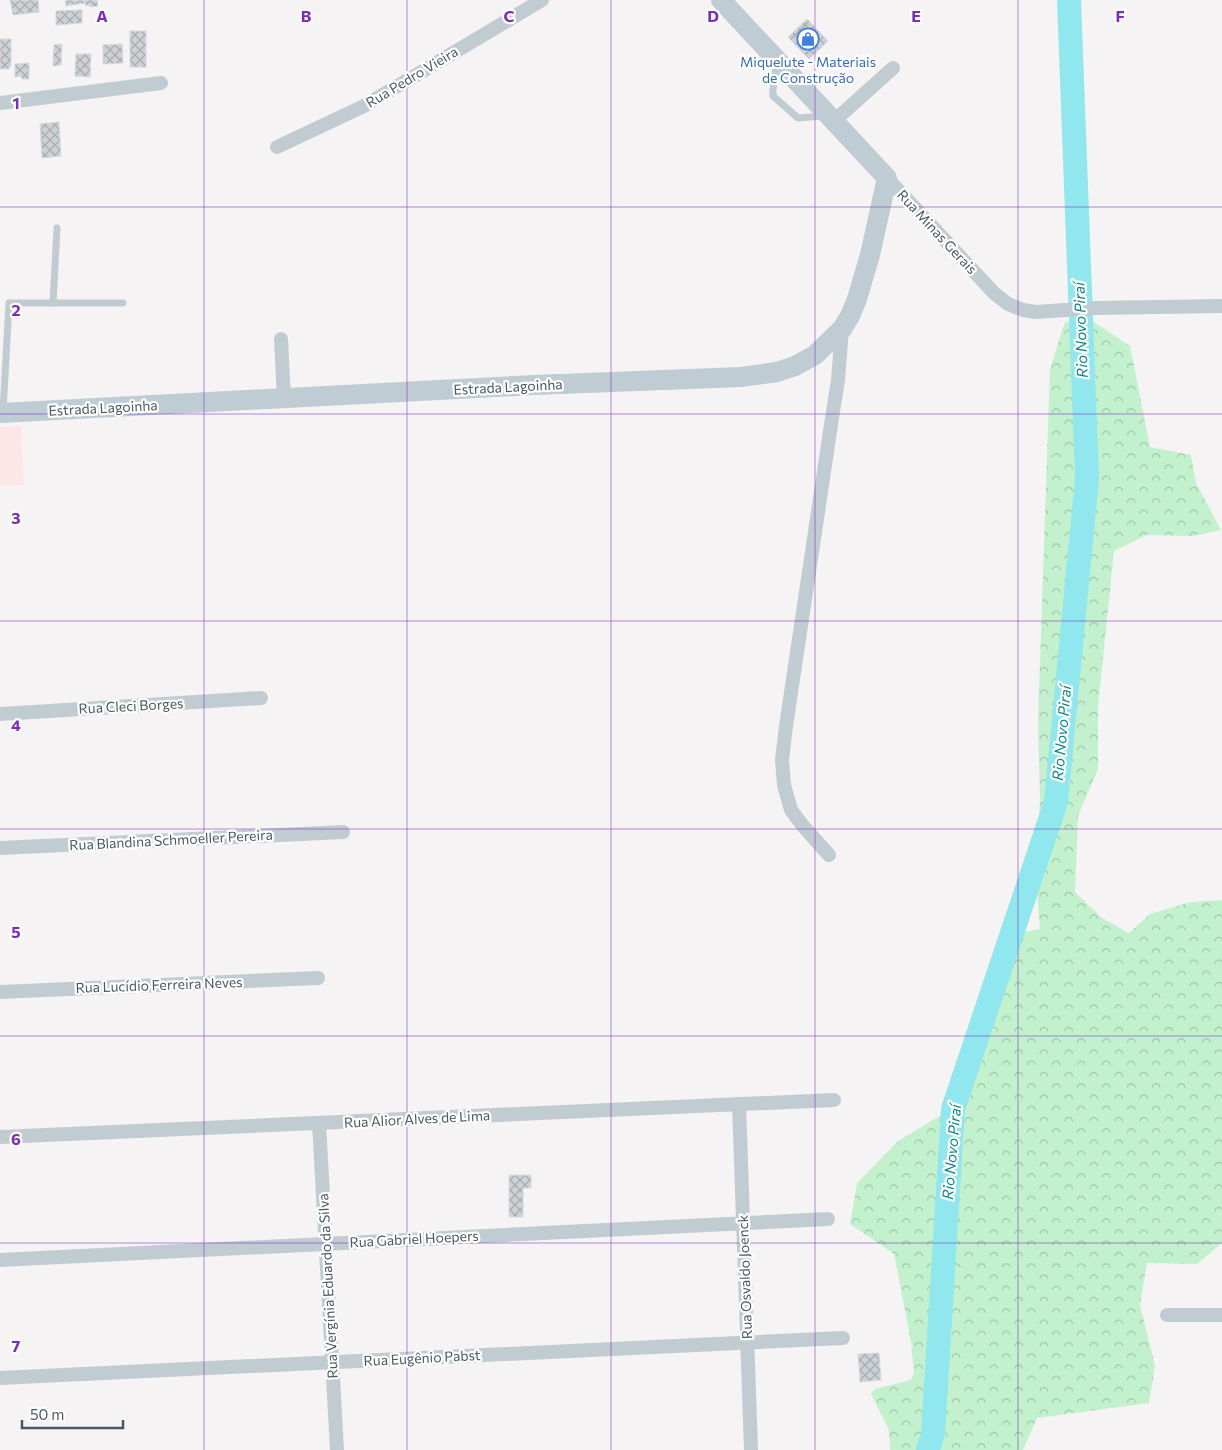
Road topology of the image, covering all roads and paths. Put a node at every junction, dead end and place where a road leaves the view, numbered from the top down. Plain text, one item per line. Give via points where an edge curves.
1 (542, 0) edge
2 (721, 0) edge
3 (777, 60) junction
4 (893, 68) dead end
5 (160, 84) dead end
6 (0, 103) edge
7 (831, 118) junction
8 (277, 147) dead end
9 (887, 178) junction
10 (57, 228) dead end
11 (53, 303) junction
12 (123, 303) dead end
13 (1222, 306) edge
14 (842, 329) junction
15 (281, 339) dead end
16 (284, 399) junction
17 (2, 412) edge
18 (261, 698) dead end
19 (0, 714) edge
20 (343, 832) dead end
21 (0, 848) edge
22 (829, 855) dead end
23 (318, 978) dead end
24 (0, 992) edge
25 (834, 1100) dead end
26 (739, 1104) junction
27 (319, 1123) junction
28 (0, 1137) edge
29 (828, 1219) dead end
30 (743, 1223) junction
31 (326, 1244) junction
32 (0, 1260) edge
33 (1222, 1314) edge
34 (1167, 1315) dead end
35 (843, 1338) dead end
36 (747, 1342) junction
37 (332, 1362) junction
38 (0, 1378) edge
39 (337, 1450) edge
40 (751, 1450) edge

1 - 8 street, Rua Pedro Vieira via 364,106
2 - 3 main road, Rua Minas Gerais
3 - 7 main road, Rua Minas Gerais
3 - 7 lane via 773,96 798,118
4 - 7 street
5 - 6 street
7 - 9 main road, Rua Minas Gerais
9 - 13 street, Rua Minas Gerais via 994,293 1023,310
9 - 14 main road, Estrada Lagoinha via 857,299
10 - 11 lane
11 - 12 lane
11 - 17 lane via 9,303
14 - 16 main road, Estrada Lagoinha via 815,355 796,366 760,375
14 - 22 street via 782,760 791,810
15 - 16 street
16 - 17 main road, Estrada Lagoinha
18 - 19 street, Rua Cleci Borges
20 - 21 street, Rua Blandina Schmoeller Pereira
23 - 24 street, Rua Lucídio Ferreira Neves
25 - 26 street, Rua Alior Alves de Lima
26 - 27 street, Rua Alior Alves de Lima
26 - 30 street, Rua Osvaldo Joenck
27 - 28 street, Rua Alior Alves de Lima
27 - 31 street, Rua Vergínia Eduardo da Silva
29 - 30 street, Rua Gabriel Hoepers
30 - 31 street, Rua Gabriel Hoepers
30 - 36 street, Rua Osvaldo Joenck
31 - 32 street, Rua Gabriel Hoepers
31 - 37 street, Rua Vergínia Eduardo da Silva
33 - 34 street
35 - 36 street, Rua Eugênio Pabst
36 - 37 street, Rua Eugênio Pabst
36 - 40 street, Rua Osvaldo Joenck
37 - 38 street, Rua Eugênio Pabst
37 - 39 street, Rua Vergínia Eduardo da Silva

